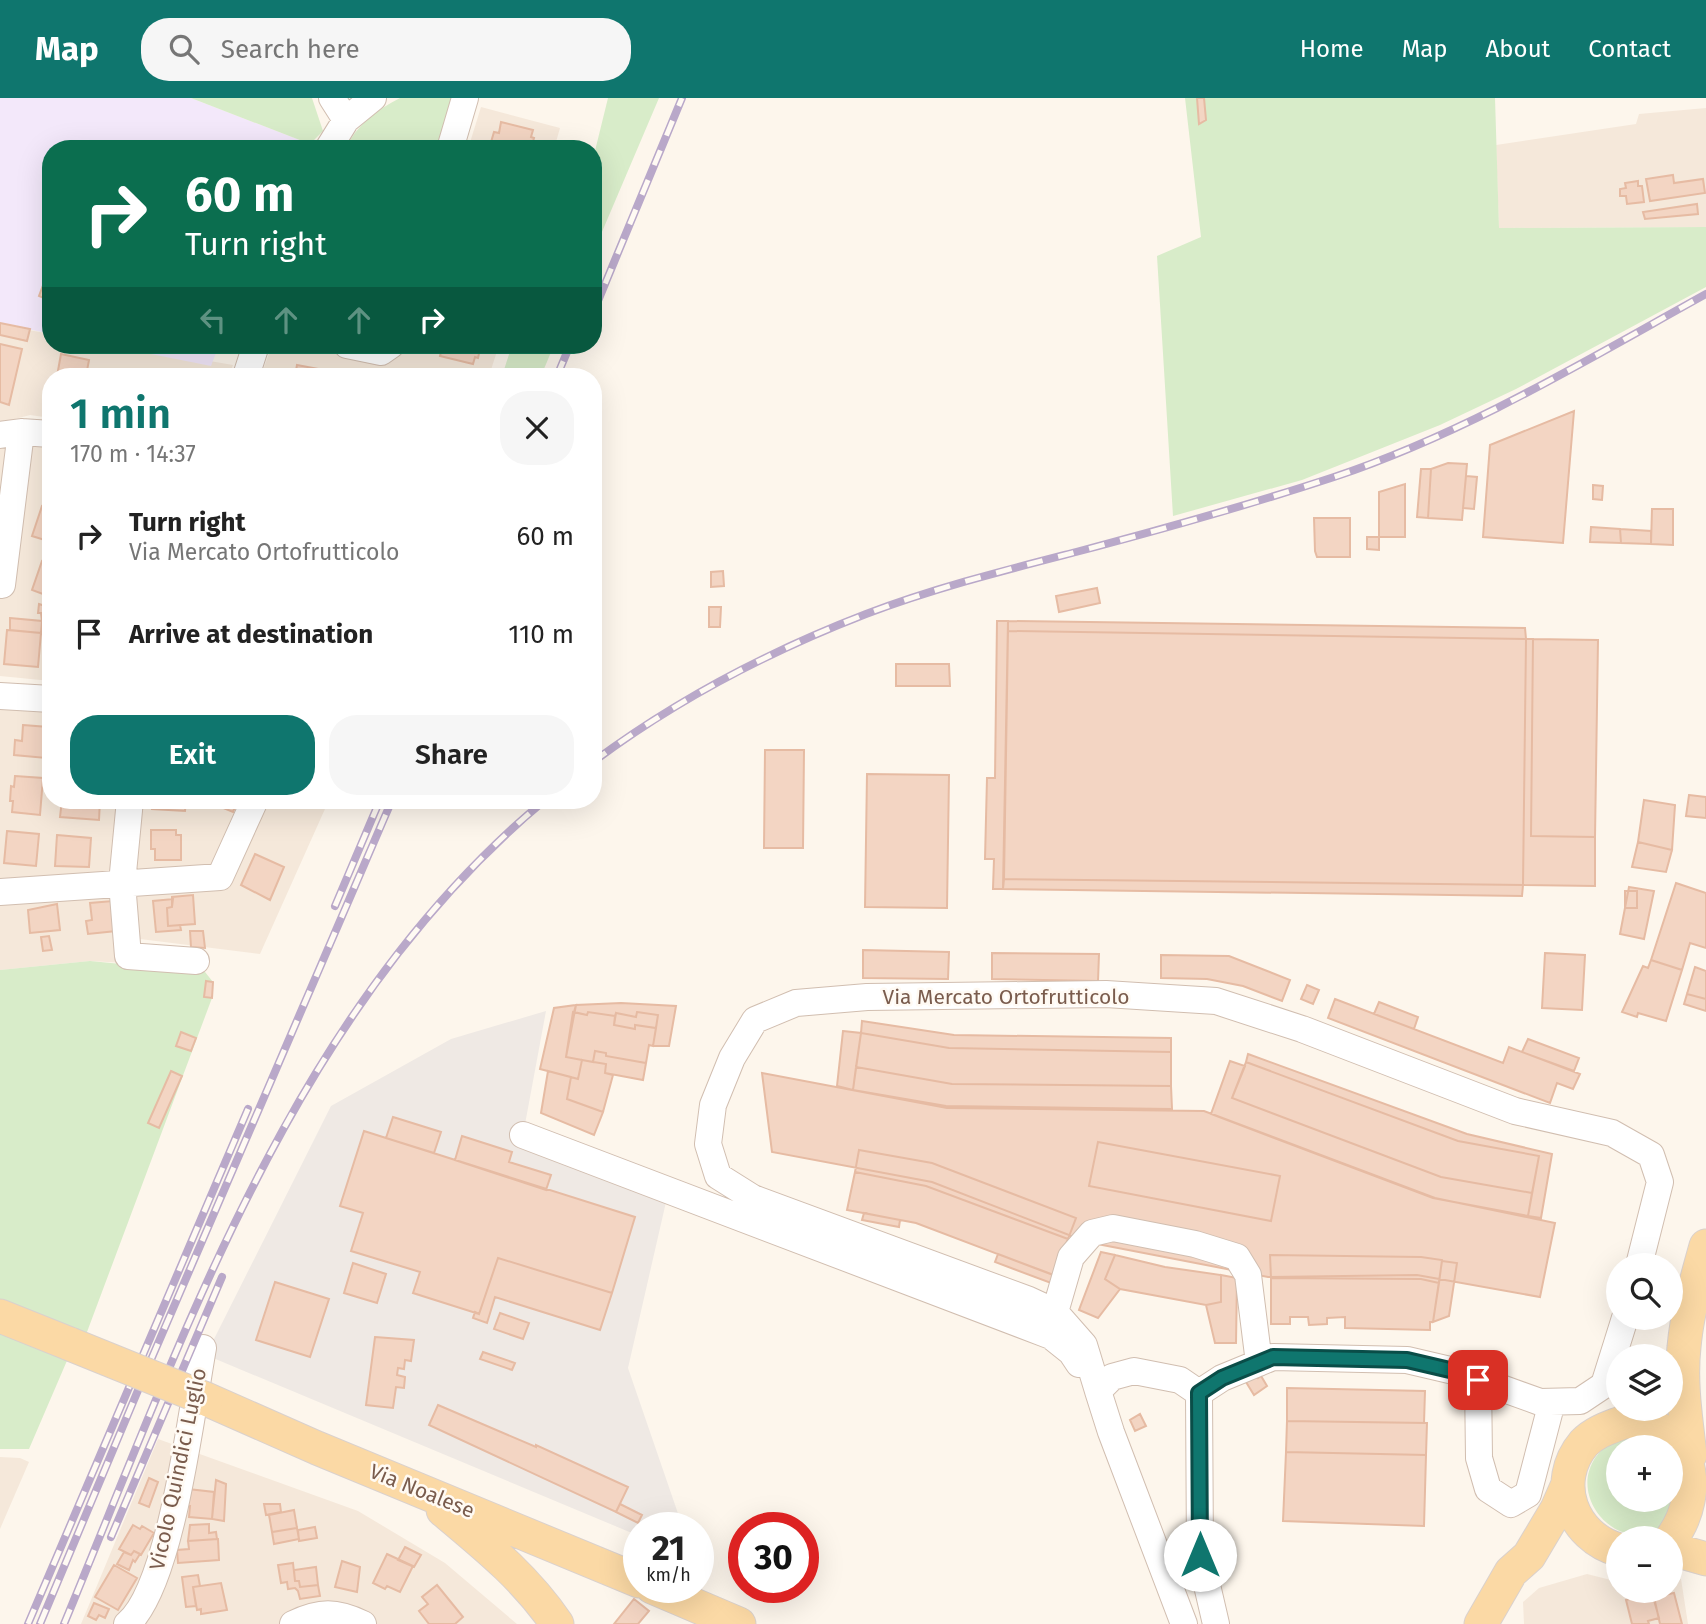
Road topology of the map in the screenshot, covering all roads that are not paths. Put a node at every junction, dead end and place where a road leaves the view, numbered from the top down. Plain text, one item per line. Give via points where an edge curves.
1 (373, 98) edge
2 (465, 98) edge
3 (339, 109) edge
4 (330, 140) edge
5 (453, 140) edge
6 (10, 434) edge
7 (42, 434) edge
8 (2, 585) edge
9 (0, 695) edge
10 (42, 698) edge
11 (129, 809) edge
12 (251, 809) edge
13 (122, 883) junction
14 (0, 892) edge
15 (196, 961) dead end
16 (523, 1135) dead end
17 (1706, 1246) edge
18 (1642, 1253) edge
19 (1055, 1312) junction
20 (0, 1316) edge
21 (1621, 1330) edge
22 (1681, 1344) edge
23 (203, 1348) dead end
24 (1259, 1363) junction
25 (1478, 1380) junction
26 (1098, 1391) junction
27 (1683, 1392) edge
28 (1199, 1393) junction
29 (1552, 1402) junction
30 (1620, 1421) edge
31 (1638, 1421) edge
32 (1690, 1455) junction
33 (1568, 1483) junction
34 (421, 1491) junction
35 (1702, 1502) edge
36 (1683, 1529) edge
37 (1606, 1545) edge
38 (555, 1546) junction
39 (1606, 1548) edge
40 (1529, 1556) junction
41 (623, 1574) edge
42 (690, 1603) edge
43 (550, 1613) edge
44 (127, 1624) edge
45 (293, 1624) edge
46 (363, 1624) edge
47 (739, 1624) edge
48 (1184, 1624) edge
49 (1216, 1624) edge
50 (1481, 1624) edge

1 - 3 street
2 - 5 street
3 - 4 street
6 - 7 street
6 - 8 street
9 - 10 street
11 - 13 street
12 - 13 street via 220,877
13 - 14 street
13 - 15 street via 128,956
16 - 26 street via 1051,1336 1071,1352
17 - 22 main road
18 - 19 street, Via Mercato Ortofrutticolo via 1660,1182 1651,1155 1612,1133 1515,1111 1303,1029 1216,1002 1106,994 867,997 796,1003 755,1020 732,1058 713,1105 708,1144 718,1176 753,1198
19 - 24 street via 1071,1257 1092,1233 1113,1228 1195,1244 1237,1257 1248,1275
19 - 26 street, Via Mercato Ortofrutticolo via 1084,1345
20 - 34 main road, Via Noalese, bridge
21 - 29 street via 1604,1385 1580,1401
23 - 44 street, Vicolo Quindici Luglio via 185,1455 158,1571
24 - 25 street via 1273,1357 1407,1360
24 - 28 street
25 - 29 street
25 - 29 street via 1479,1458 1488,1489 1511,1504 1528,1494
26 - 28 street via 1112,1377 1134,1371 1180,1380
26 - 48 street, Via Mercato Ortofrutticolo
27 - 32 main road
28 - 49 street via 1200,1555
30 - 33 main road via 1585,1443 1573,1462
31 - 32 main road via 1669,1432
32 - 35 main road
33 - 37 main road via 1577,1520 1589,1535
33 - 40 main road
34 - 38 main road, Via Noalese
34 - 43 main road via 504,1561
35 - 36 main road
38 - 41 main road, Via Noalese
38 - 43 main road via 539,1569 537,1582
39 - 40 main road via 1563,1546
40 - 50 main road via 1511,1572
42 - 47 main road
45 - 46 street via 330,1613

